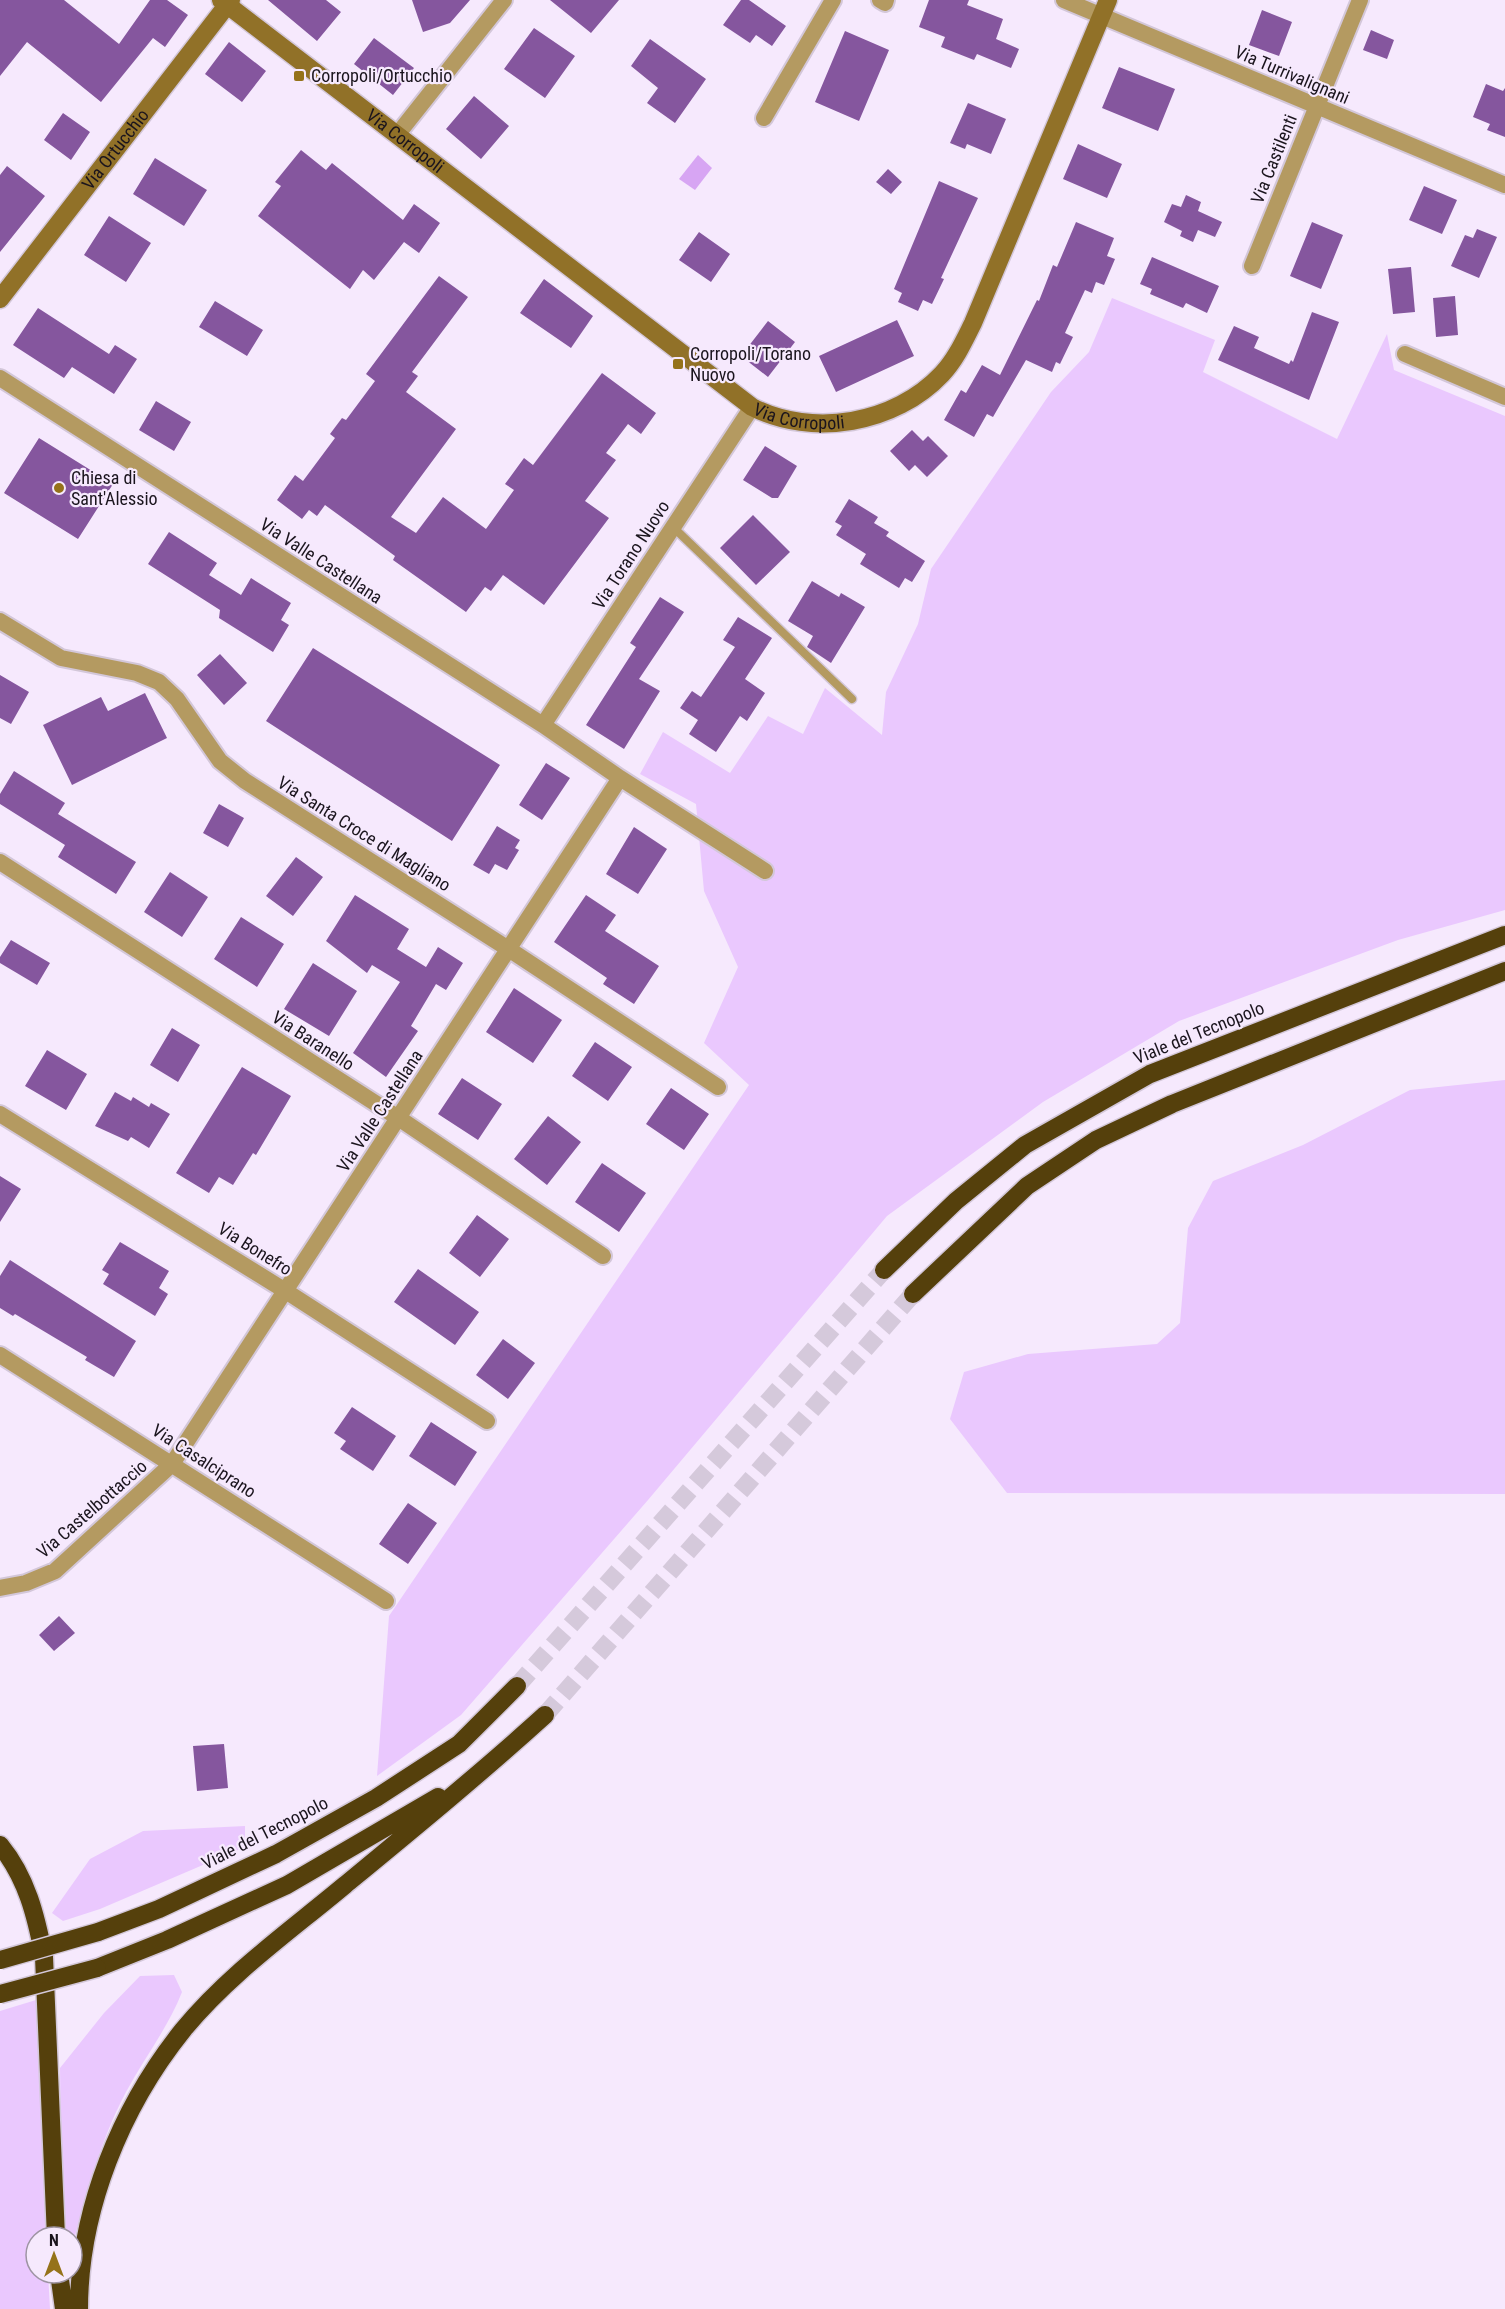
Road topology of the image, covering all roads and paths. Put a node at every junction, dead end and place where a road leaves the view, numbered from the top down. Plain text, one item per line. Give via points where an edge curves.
1 (504, 0) edge
2 (833, 0) edge
3 (880, 0) edge
4 (886, 0) edge
5 (1064, 0) edge
6 (1360, 0) edge
7 (226, 2) edge
8 (1105, 8) edge
9 (1316, 107) junction
10 (764, 117) dead end
11 (397, 135) junction
12 (1505, 185) edge
13 (1252, 266) dead end
14 (0, 299) edge
15 (1405, 354) dead end
16 (0, 378) edge
17 (1505, 398) edge
18 (753, 406) junction
19 (673, 527) junction
20 (0, 621) edge
21 (852, 699) dead end
22 (543, 725) junction
23 (620, 778) junction
24 (0, 862) edge
25 (765, 871) dead end
26 (1505, 935) edge
27 (507, 948) junction
28 (1505, 971) edge
29 (718, 1087) dead end
30 (0, 1114) edge
31 (400, 1119) junction
32 (603, 1257) dead end
33 (884, 1270) tunnel mouth
34 (284, 1290) junction
35 (913, 1293) tunnel mouth
36 (0, 1355) edge
37 (487, 1421) dead end
38 (172, 1464) junction
39 (1, 1588) edge
40 (386, 1601) dead end
41 (516, 1686) tunnel mouth
42 (545, 1715) tunnel mouth
43 (485, 1770) junction
44 (0, 1845) edge
45 (0, 1960) edge
46 (0, 1994) edge
47 (55, 2225) edge
48 (61, 2285) edge
49 (64, 2309) edge
50 (79, 2309) edge

1 - 11 street
2 - 10 street
3 - 4 street
5 - 8 street, Via Turrivalignani
6 - 9 street, Via Castilenti
7 - 11 street, Via Corropoli
7 - 14 street, Via Ortucchio
8 - 9 street, Via Turrivalignani
8 - 18 street, Via Corropoli via 973,323 943,373 908,401 848,422 796,422 776,418
9 - 12 street, Via Turrivalignani
9 - 13 street, Via Castilenti
11 - 18 street, Via Corropoli
15 - 17 street
16 - 22 street, Via Valle Castellana
18 - 19 street, Via Torano Nuovo
19 - 21 lane
19 - 22 street, Via Torano Nuovo
20 - 27 street, Via Santa Croce di Magliano via 61,658 137,673 159,682 177,699 223,764
22 - 23 street, Via Valle Castellana
23 - 25 street, Via Valle Castellana
23 - 27 street, Via Valle Castellana
24 - 31 street, Via Baranello
26 - 33 highway, Viale del Tecnopolo via 1150,1074 1025,1145 956,1201
27 - 29 street, Via Santa Croce di Magliano
27 - 31 street, Via Valle Castellana
28 - 35 highway via 1172,1104 1096,1140 1027,1186
30 - 34 street, Via Bonefro
31 - 32 street, Via Baranello
31 - 34 street, Via Valle Castellana
34 - 37 street, Via Bonefro
34 - 38 street, Via Valle Castellana
36 - 38 street, Via Casalciprano
38 - 39 street, Via Castelbottaccio via 55,1570 26,1583
38 - 40 street, Via Casalciprano
41 - 45 highway, Viale del Tecnopolo, bridge via 459,1744 376,1798 276,1854 159,1909 98,1932
42 - 43 highway
43 - 46 highway, bridge via 287,1885 97,1968
43 - 50 highway via 276,1941 184,2030 143,2090 112,2151 89,2216
44 - 47 highway via 21,1876 36,1916 44,1957
48 - 49 highway

